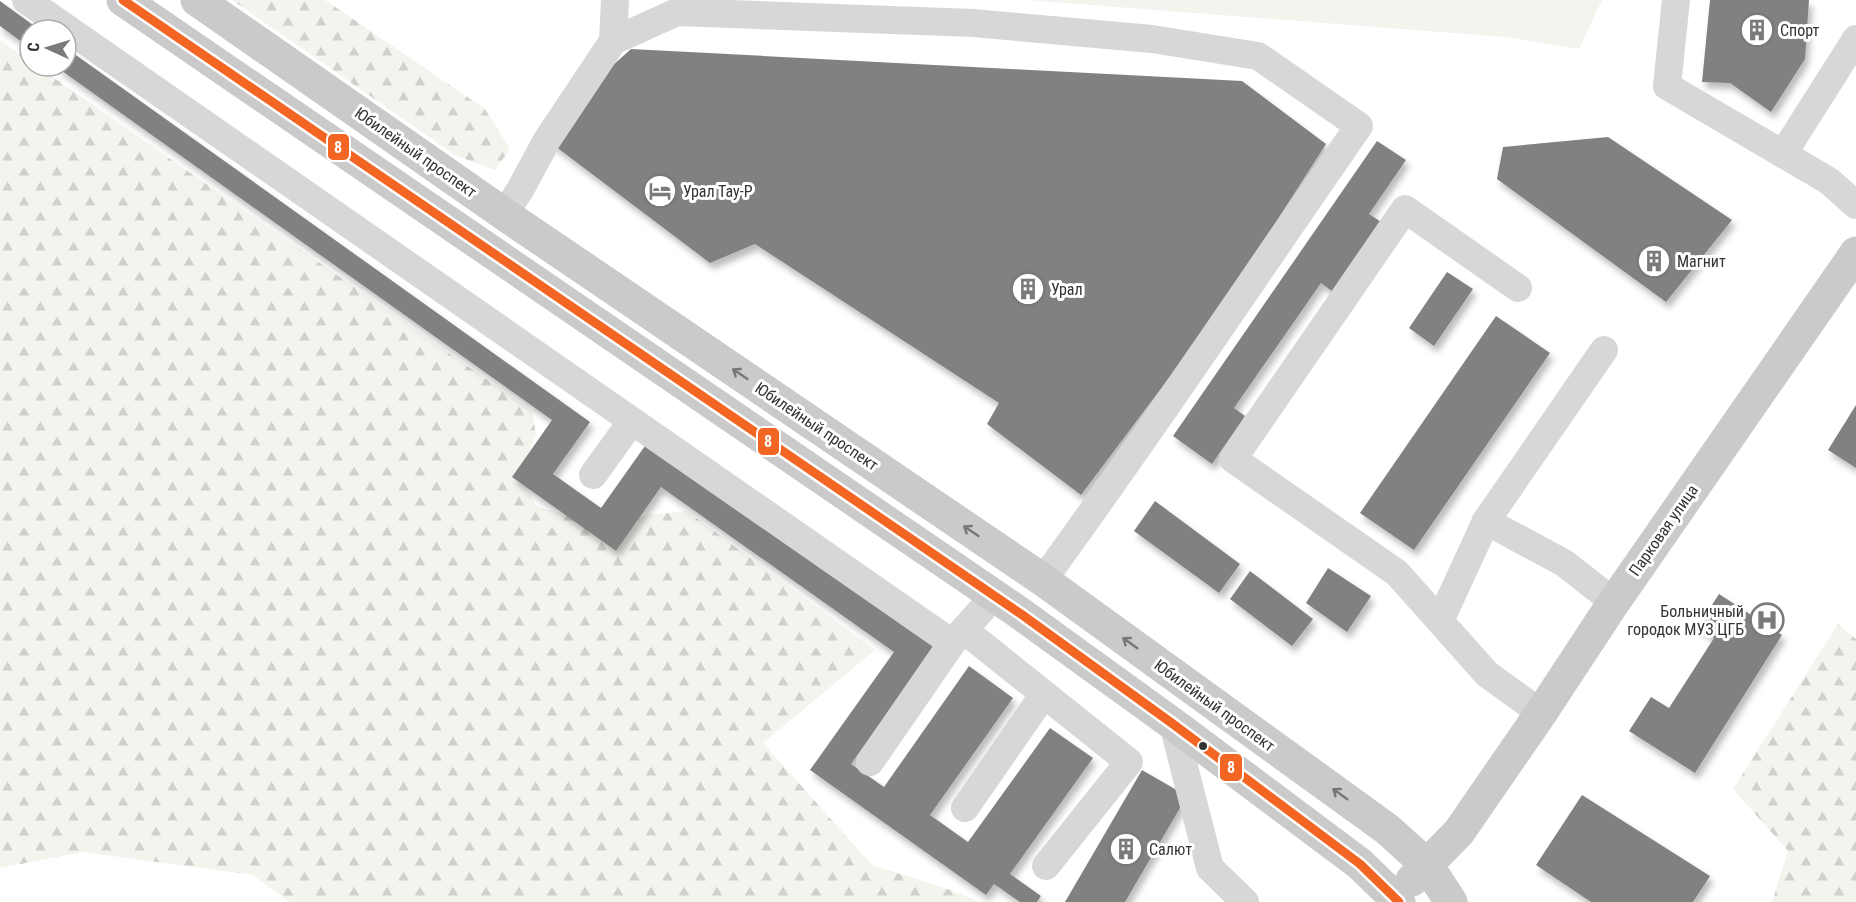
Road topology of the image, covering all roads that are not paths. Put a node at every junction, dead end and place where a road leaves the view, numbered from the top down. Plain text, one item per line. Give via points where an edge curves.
1 (26, 0) edge
2 (123, 0) edge
3 (197, 0) edge
4 (615, 0) edge
5 (1676, 0) edge
6 (1856, 39) edge
7 (613, 41) junction
8 (1783, 154) junction
9 (1856, 205) edge
10 (504, 214) junction
11 (1856, 253) edge
12 (1518, 288) dead end
13 (1604, 350) dead end
14 (632, 421) junction
15 (592, 475) dead end
16 (1486, 520) junction
17 (1043, 580) junction
18 (994, 596) junction
19 (1614, 602) junction
20 (1440, 621) junction
21 (958, 636) junction
22 (1044, 694) junction
23 (1541, 713) junction
24 (1173, 724) junction
25 (870, 762) dead end
26 (965, 808) dead end
27 (1428, 865) junction
28 (1046, 866) dead end
29 (1393, 900) edge
30 (1245, 902) edge
31 (1451, 902) edge

1 - 14 street
2 - 18 main road
3 - 10 main road, Юбилейный проспект
4 - 7 street
5 - 8 street via 1668,86
6 - 8 street
7 - 10 street via 547,140
7 - 17 street via 677,12 973,23 1152,39 1258,56 1359,126
8 - 9 street via 1829,181
17 -> 10 main road, Юбилейный проспект
11 - 19 main road, Парковая улица
12 - 20 street via 1405,209 1233,459 1397,573
13 - 16 street
14 - 15 street
14 - 21 street
16 - 19 street via 1564,563
16 - 20 street
27 -> 17 main road, Юбилейный проспект via 1387,829
18 - 21 street
18 - 24 main road
19 - 23 main road, Парковая улица
20 - 23 street via 1487,674
21 - 22 street
21 - 25 street
22 - 26 street
22 - 28 street via 1129,762
23 - 27 main road, Парковая улица via 1459,832
24 - 29 main road via 1360,864
24 - 30 street via 1210,868
27 - 29 main road, Парковая улица
27 - 31 main road, Юбилейный проспект

